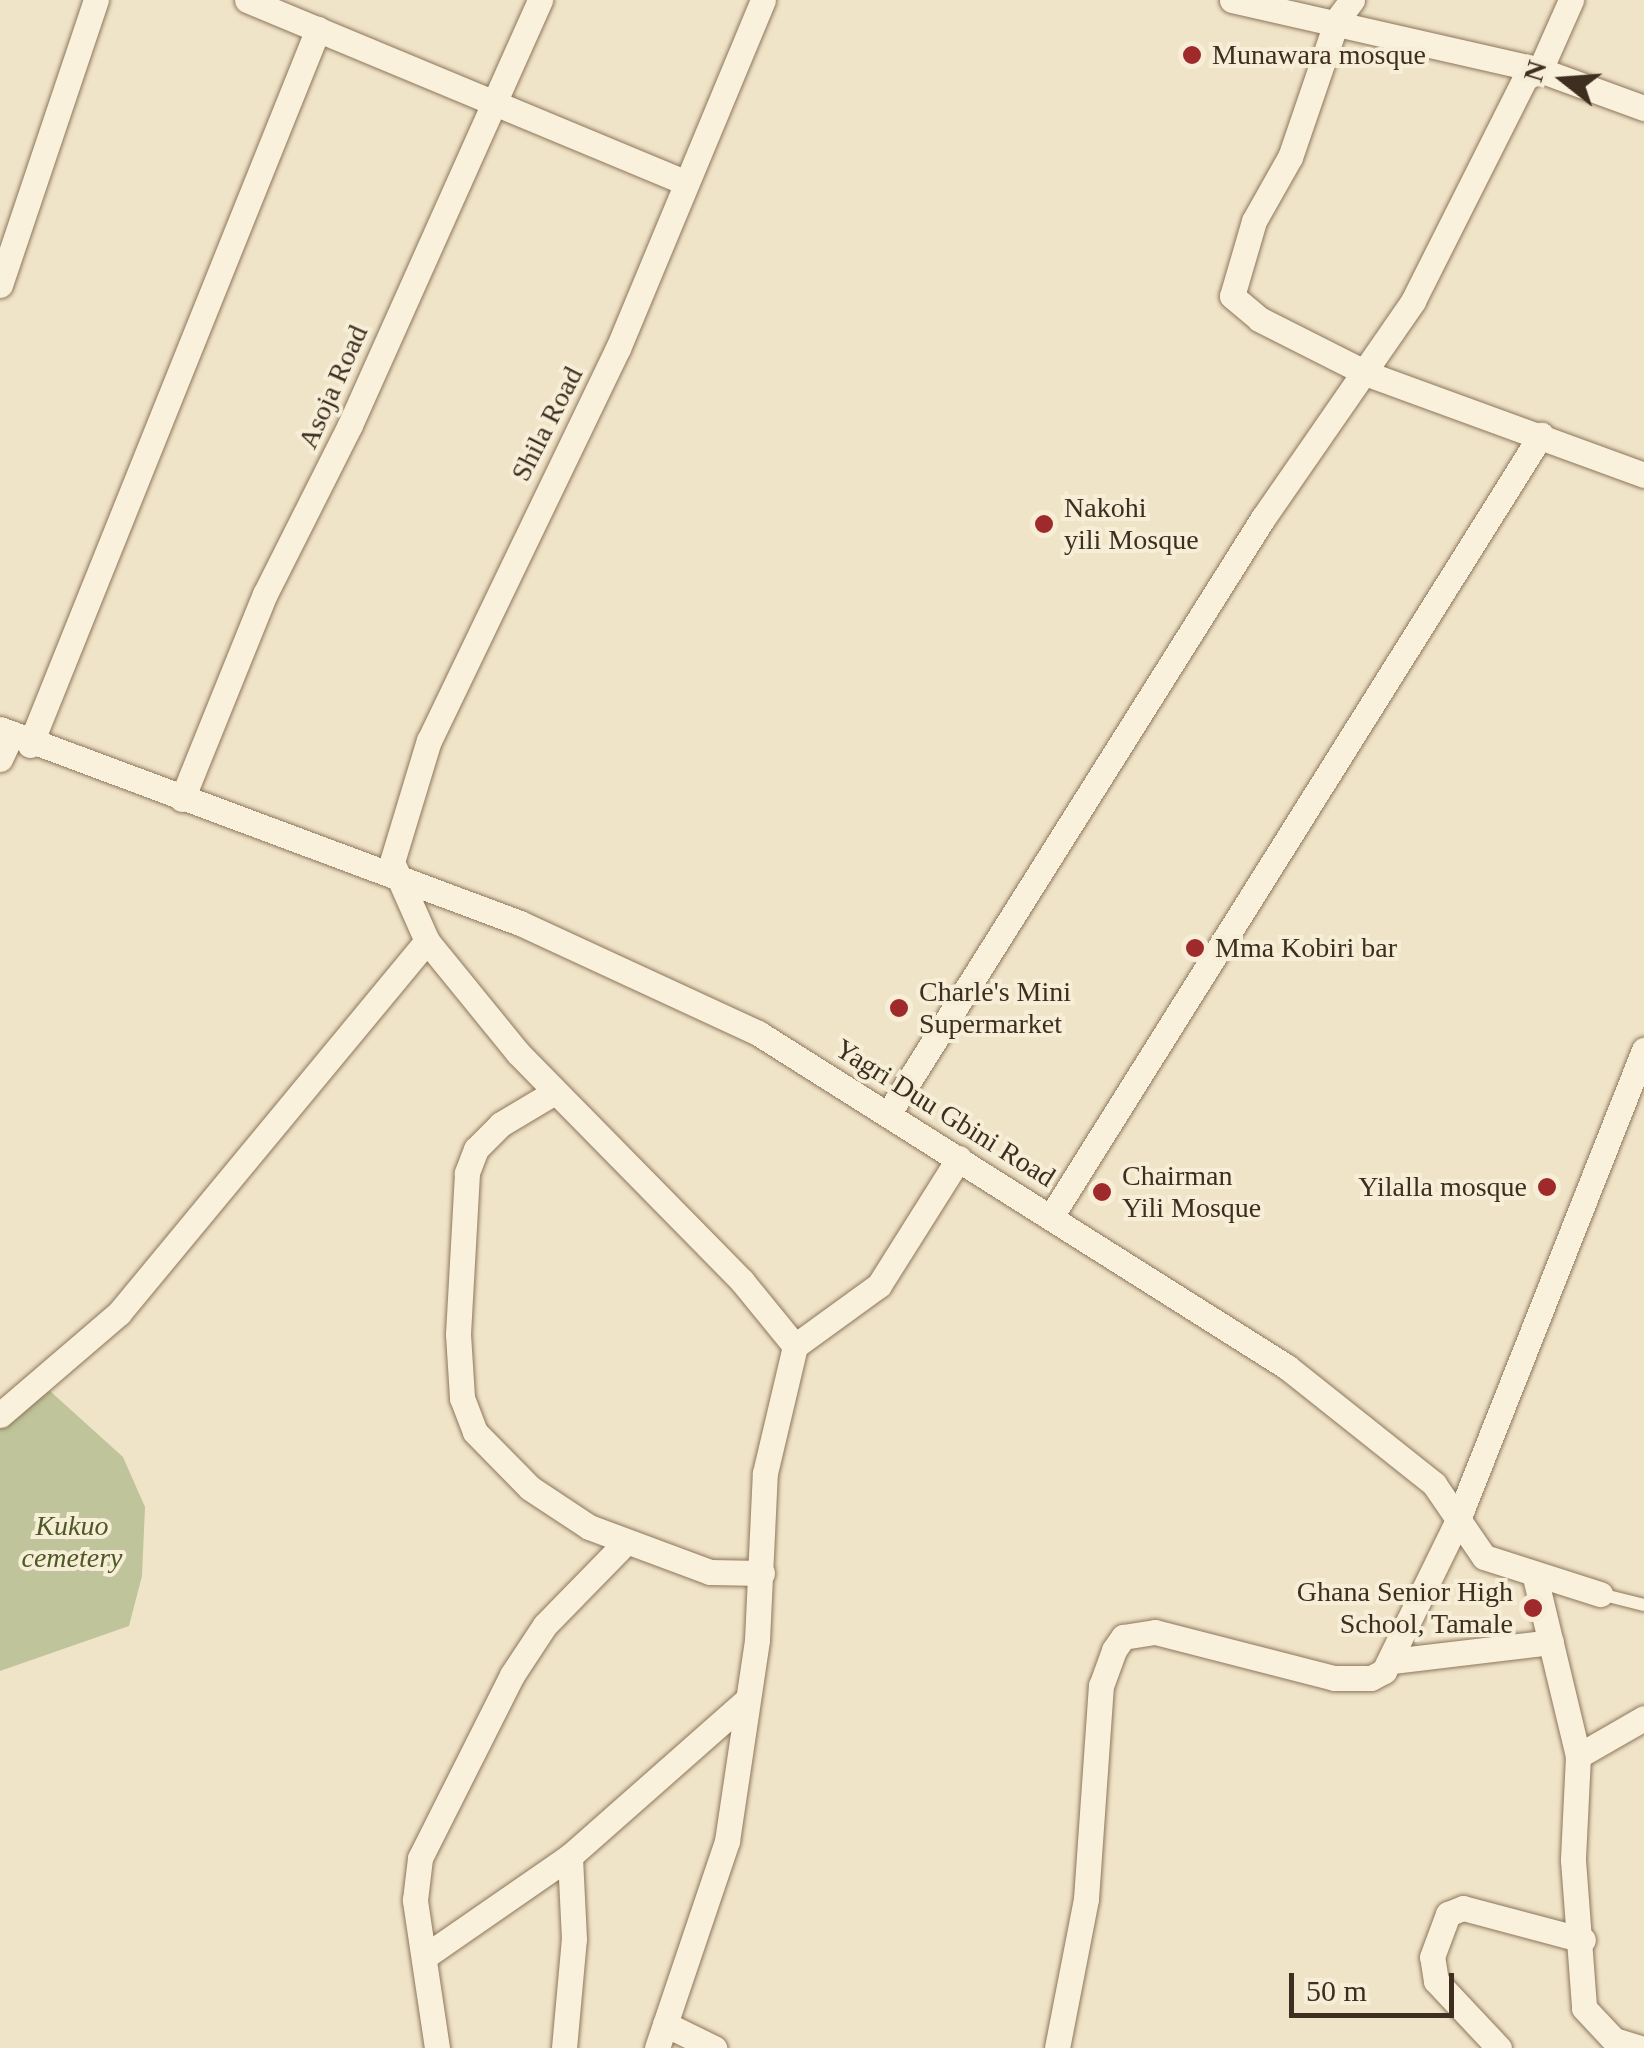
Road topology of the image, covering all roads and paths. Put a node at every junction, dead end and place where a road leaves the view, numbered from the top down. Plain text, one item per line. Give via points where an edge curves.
1 (96, 0) edge
2 (246, 0) edge
3 (540, 0) edge
4 (763, 0) edge
5 (1232, 0) edge
6 (1571, 0) edge
7 (1344, 10) edge
8 (318, 29) junction
9 (1540, 70) junction
10 (492, 99) junction
11 (1644, 108) edge
12 (684, 182) junction
13 (0, 285) edge
14 (1368, 374) junction
15 (1541, 435) junction
16 (1644, 475) edge
17 (14, 736) edge
18 (0, 759) edge
19 (182, 799) junction
20 (395, 875) junction
21 (427, 940) junction
22 (1644, 1050) edge
23 (553, 1093) junction
24 (890, 1111) junction
25 (959, 1158) junction
26 (1052, 1215) junction
27 (795, 1346) junction
28 (0, 1415) edge
29 (1457, 1522) junction
30 (625, 1544) junction
31 (762, 1573) junction
32 (1534, 1577) junction
33 (1600, 1594) joint
34 (1644, 1605) edge
35 (1551, 1642) junction
36 (1392, 1662) junction
37 (747, 1700) junction
38 (1644, 1718) edge
39 (1578, 1756) junction
40 (570, 1856) junction
41 (1583, 1940) junction
42 (427, 1954) junction
43 (661, 2036) edge
44 (437, 2048) edge
45 (564, 2048) edge
46 (714, 2048) edge
47 (1056, 2048) edge
48 (1499, 2048) edge
49 (1641, 2048) edge

1 - 13 street
2 - 8 street
3 - 10 street, Asoja Road
4 - 12 street, Shila Road
5 - 7 street
6 - 9 street
7 - 9 street
7 - 14 street via 1290,158 1254,221 1232,296 1249,313
8 - 10 street
8 - 17 street
9 - 11 street
9 - 14 street via 1526,78 1459,216
10 - 12 street
10 - 19 street, Asoja Road via 350,426 224,685
12 - 20 street, Shila Road via 598,392 430,740 395,841
14 - 15 street
14 - 24 street via 1263,518
15 - 16 street
15 - 26 street
17 - 18 street
17 - 19 street, Yagri Duu Gbini Road
19 - 20 street, Yagri Duu Gbini Road
20 - 21 street
20 - 24 street, Yagri Duu Gbini Road via 692,1001
21 - 23 street
21 - 28 street via 119,1313
22 - 29 street
23 - 27 street via 742,1281
23 - 30 street via 500,1124 466,1173 458,1334 462,1398 475,1432 502,1464 556,1508
24 - 25 street, Yagri Duu Gbini Road
25 - 26 street, Yagri Duu Gbini Road
25 - 27 street via 878,1284
26 - 29 street, Yagri Duu Gbini Road via 1287,1366 1434,1484
27 - 31 street via 765,1473
29 - 32 street, Yagri Duu Gbini Road via 1484,1557
29 - 36 street
30 - 31 street via 710,1572
30 - 42 street via 545,1624 441,1812 416,1882
31 - 37 street
32 - 33 street, Yagri Duu Gbini Road
32 - 35 street
33 - 34 lane
35 - 36 street
35 - 39 street
36 - 47 street via 1375,1677 1353,1681 1156,1632 1124,1637 1101,1686 1086,1899
37 - 40 street
37 - 43 street via 721,1870
38 - 39 street
39 - 41 street via 1573,1860
40 - 42 street
40 - 45 street via 574,1939
41 - 48 street via 1464,1908 1448,1914 1432,1957 1436,1981
41 - 49 street via 1584,2008 1614,2040
42 - 44 street
43 - 46 street

